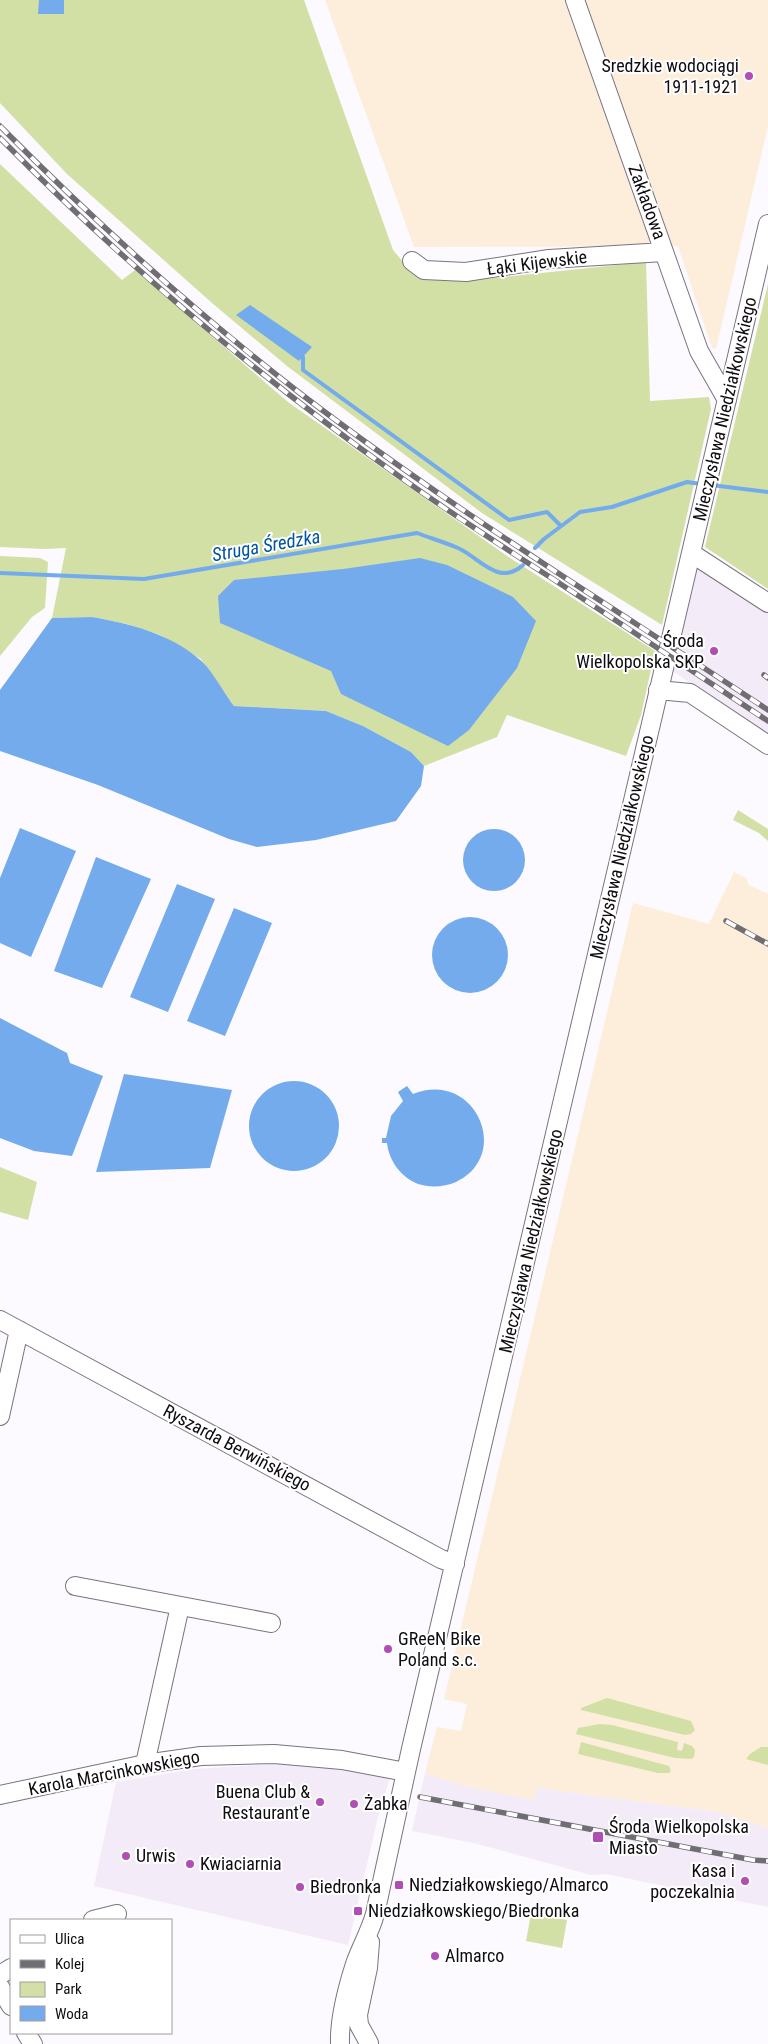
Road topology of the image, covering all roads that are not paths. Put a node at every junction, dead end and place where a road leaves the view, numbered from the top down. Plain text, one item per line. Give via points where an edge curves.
1 (575, 0) edge
2 (768, 224) edge
3 (664, 252) junction
4 (412, 261) dead end
5 (727, 400) junction
6 (691, 553) junction
7 (768, 604) edge
8 (658, 690) junction
9 (768, 745) edge
10 (0, 1320) edge
11 (19, 1330) junction
12 (0, 1334) edge
13 (0, 1416) edge
14 (455, 1564) junction
15 (75, 1586) dead end
16 (180, 1606) junction
17 (272, 1623) dead end
18 (145, 1764) junction
19 (406, 1772) junction
20 (0, 1795) edge
21 (117, 1914) dead end
22 (97, 1919) edge
23 (371, 1929) junction
24 (0, 1987) edge
25 (10, 2004) edge
26 (340, 2044) edge
27 (364, 2044) edge

1 - 3 street, Zakładowa
2 - 5 street, Mieczysława Niedziałkowskiego
3 - 4 street, Łąki Kijewskie via 549,259 466,272 424,270
3 - 5 street, Zakładowa via 699,351
5 - 6 street, Mieczysława Niedziałkowskiego
6 - 7 street
6 - 8 street, Mieczysława Niedziałkowskiego
8 - 9 street via 690,692
8 - 14 street, Mieczysława Niedziałkowskiego
10 - 11 street, Ryszarda Berwińskiego
11 - 12 street
11 - 13 street
11 - 14 street, Ryszarda Berwińskiego
14 - 19 street, Mieczysława Niedziałkowskiego
15 - 16 street
16 - 17 street
16 - 18 street
18 - 19 street, Karola Marcinkowskiego via 201,1756 274,1754 342,1760
18 - 20 street, Karola Marcinkowskiego
19 - 23 street, Mieczysława Niedziałkowskiego
21 - 22 street
23 - 26 street, Mieczysława Niedziałkowskiego via 356,1964 343,2011
23 - 27 street, Mieczysława Niedziałkowskiego via 368,1968 358,2014
24 - 25 street

